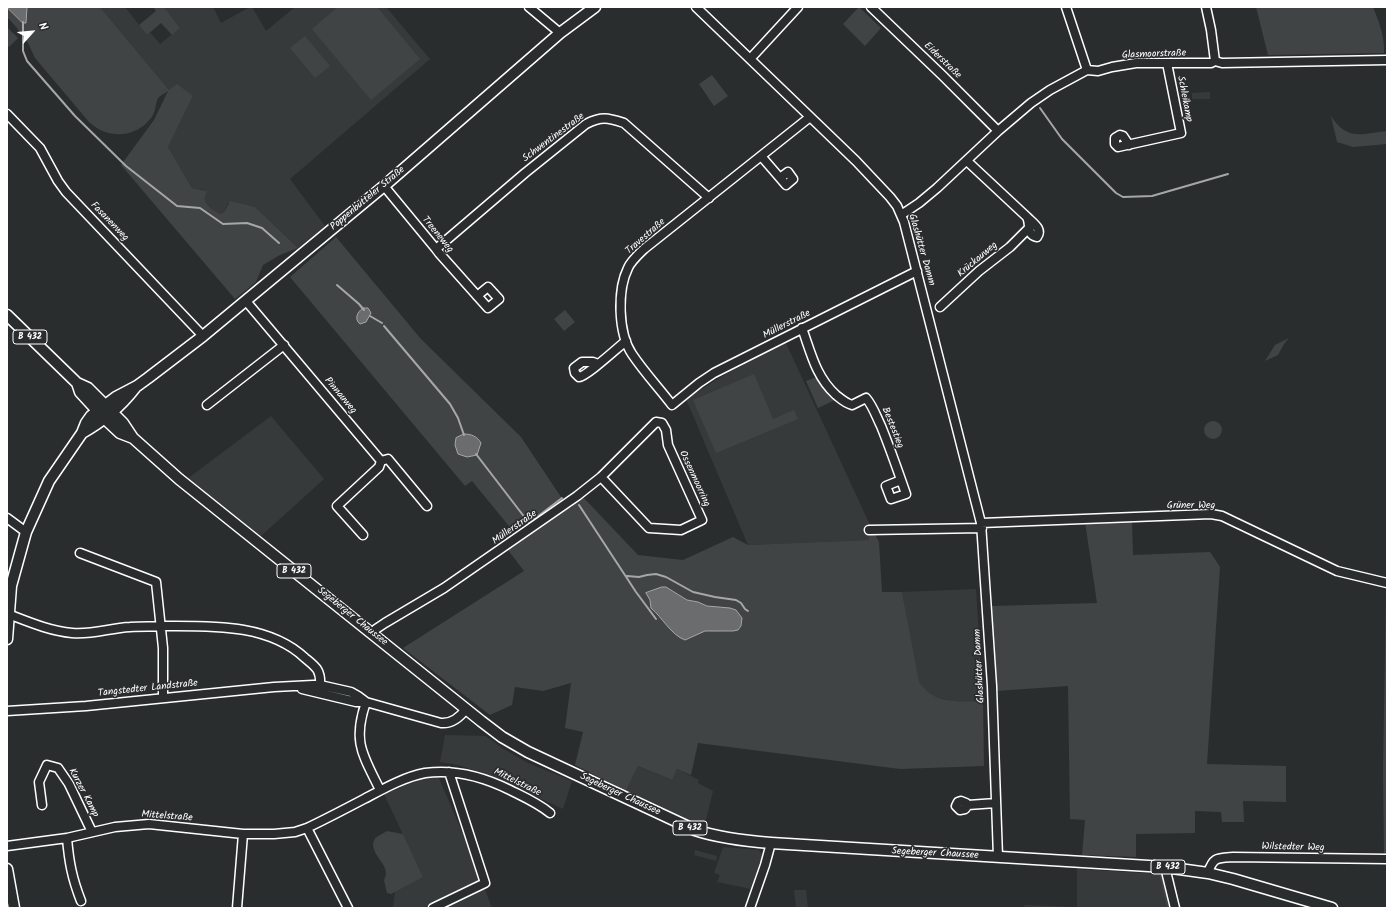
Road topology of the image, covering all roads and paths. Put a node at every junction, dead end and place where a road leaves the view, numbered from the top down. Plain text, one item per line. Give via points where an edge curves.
1 (529, 7) edge
2 (595, 7) edge
3 (696, 7) edge
4 (798, 7) edge
5 (871, 7) edge
6 (1066, 7) edge
7 (1206, 7) edge
8 (560, 33) junction
9 (750, 59) junction
10 (1387, 60) edge
11 (1215, 61) junction
12 (1167, 63) junction
13 (1087, 70) junction
14 (8, 116) edge
15 (810, 117) junction
16 (998, 131) junction
17 (1129, 144) dead end
18 (761, 156) junction
19 (968, 161) junction
20 (780, 178) dead end
21 (384, 186) junction
22 (709, 198) junction
23 (901, 216) junction
24 (1028, 217) junction
25 (1028, 228) junction
26 (436, 250) junction
27 (917, 271) junction
28 (477, 296) dead end
29 (246, 301) junction
30 (940, 306) dead end
31 (7, 315) edge
32 (802, 328) junction
33 (203, 336) junction
34 (626, 341) junction
35 (284, 345) junction
36 (598, 364) dead end
37 (207, 405) dead end
38 (672, 405) joint
39 (105, 411) junction
40 (656, 422) joint
41 (380, 461) junction
42 (601, 477) junction
43 (901, 480) dead end
44 (427, 506) dead end
45 (7, 518) edge
46 (982, 526) junction
47 (869, 530) dead end
48 (26, 532) junction
49 (363, 535) dead end
50 (80, 554) dead end
51 (1387, 583) edge
52 (8, 614) junction
53 (161, 626) junction
54 (373, 634) junction
55 (7, 639) edge
56 (320, 685) junction
57 (291, 687) junction
58 (163, 698) junction
59 (366, 702) junction
60 (466, 709) junction
61 (7, 711) edge
62 (449, 772) junction
63 (380, 790) junction
64 (996, 803) junction
65 (42, 805) dead end
66 (968, 805) dead end
67 (550, 813) dead end
68 (307, 828) junction
69 (92, 832) junction
70 (243, 834) junction
71 (67, 838) junction
72 (771, 843) junction
73 (7, 846) edge
74 (998, 858) junction
75 (1387, 859) edge
76 (1165, 867) junction
77 (7, 869) edge
78 (1208, 873) junction
79 (8, 880) edge
80 (81, 901) dead end
81 (236, 907) edge
82 (14, 908) edge
83 (348, 908) edge
84 (433, 908) edge
85 (750, 908) edge
86 (1175, 908) edge
87 (1332, 908) edge

1 - 8 street
2 - 8 main road, Poppenbütteler Straße
3 - 9 street, Glashütter Damm
4 - 9 street
5 - 16 street, Eiderstraße
6 - 13 street
7 - 11 street
8 - 21 main road, Poppenbütteler Straße
9 - 15 street, Glashütter Damm
10 - 11 street, Glasmoorstraße via 1273,63
11 - 12 street, Glasmoorstraße
12 - 13 street, Glasmoorstraße via 1136,63 1098,71
12 - 17 street, Schleikamp via 1181,134
13 - 16 street, Glasmoorstraße via 1031,103
14 - 33 street, Fasanenweg via 40,148 66,192
15 - 18 street, Travestraße
15 - 23 street, Glashütter Damm via 890,197
16 - 19 street, Glasmoorstraße
18 - 20 street
18 - 22 street, Travestraße
19 - 23 street, Glasmoorstraße
19 - 24 street
21 - 26 street, Treeneweg
21 - 29 main road, Poppenbütteler Straße
22 - 26 street, Schwentinestraße via 624,123 606,118 595,119 524,172
22 - 34 street, Travestraße via 644,249 628,266 620,302
23 - 27 street, Glashütter Damm
24 - 25 street
24 - 25 street via 1039,229 1039,236 1032,235
25 - 30 street, Krückauweg via 1010,247 978,271
26 - 28 street, Treeneweg
27 - 32 street, Müllerstraße
27 - 46 street, Glashütter Damm
29 - 33 main road, Poppenbütteler Straße
29 - 35 street, Pinnauweg
31 - 39 main road, Segeberger Chaussee / B 432 via 77,383 80,392
32 - 38 street, Müllerstraße via 714,373
32 - 43 street, Bestestieg via 821,378 827,387 847,403 852,405 866,398 872,405
33 - 39 main road, Poppenbütteler Straße via 137,386 122,393
34 - 36 street
34 - 38 street, Travestraße via 631,353
35 - 37 street
35 - 41 street, Pinnauweg
39 - 48 main road, Poppenbütteler Straße via 86,423 82,433 49,480
39 - 54 main road, Segeberger Chaussee / B 432 via 120,433 133,438
40 - 42 street, Müllerstraße
40 - 42 street, Ossenmoorring via 662,423 666,430 668,445 702,520 681,530 649,528
41 - 44 street, Pinnauweg via 388,459
41 - 49 street via 379,467 336,506
42 - 54 street, Müllerstraße via 492,556 385,623
45 - 48 street
46 - 47 street
46 - 51 street, Grüner Weg via 1211,514 1222,516 1337,572
46 - 64 street, Glashütter Damm
48 - 52 main road, Poppenbütteler Straße via 11,586
50 - 53 street via 156,582
52 - 53 street via 33,624 72,633 131,626
52 - 55 main road, Poppenbütteler Straße
53 - 56 street via 208,626 246,630 281,640 314,666 320,676
53 - 58 street
54 - 60 main road, Segeberger Chaussee / B 432
56 - 57 street, Tangstedter Landstraße
56 - 59 street, Tangstedter Landstraße via 351,692
57 - 58 street, Tangstedter Landstraße
57 - 59 street, Tangstedter Landstraße
58 - 61 street, Tangstedter Landstraße
59 - 60 street, Tangstedter Landstraße via 441,723 456,720
59 - 63 street via 360,720 360,742 364,757
60 - 72 main road, Segeberger Chaussee / B 432 via 502,737 528,752 694,830 705,834
62 - 63 street, Mittelstraße via 419,775
62 - 67 street, Mittelstraße via 485,779 541,806
62 - 84 street via 485,883
63 - 68 street, Mittelstraße
64 - 66 street
64 - 74 street, Glashütter Damm
65 - 69 street, Kurzer Kamp via 39,782 47,765 58,768 69,784
68 - 70 street, Mittelstraße via 274,834
68 - 83 street
69 - 70 street, Mittelstraße via 149,824
69 - 71 street, Mittelstraße
70 - 81 street
71 - 73 street, Mittelstraße
71 - 80 street via 73,882
72 - 74 main road, Segeberger Chaussee / B 432
72 - 85 street
74 - 76 main road, Segeberger Chaussee / B 432
75 - 78 street, Wilstedter Weg via 1219,858 1211,863
76 - 78 main road, Segeberger Chaussee / B 432
76 - 86 street
77 - 79 main road
78 - 87 main road, Segeberger Chaussee / B 432
79 - 82 main road

